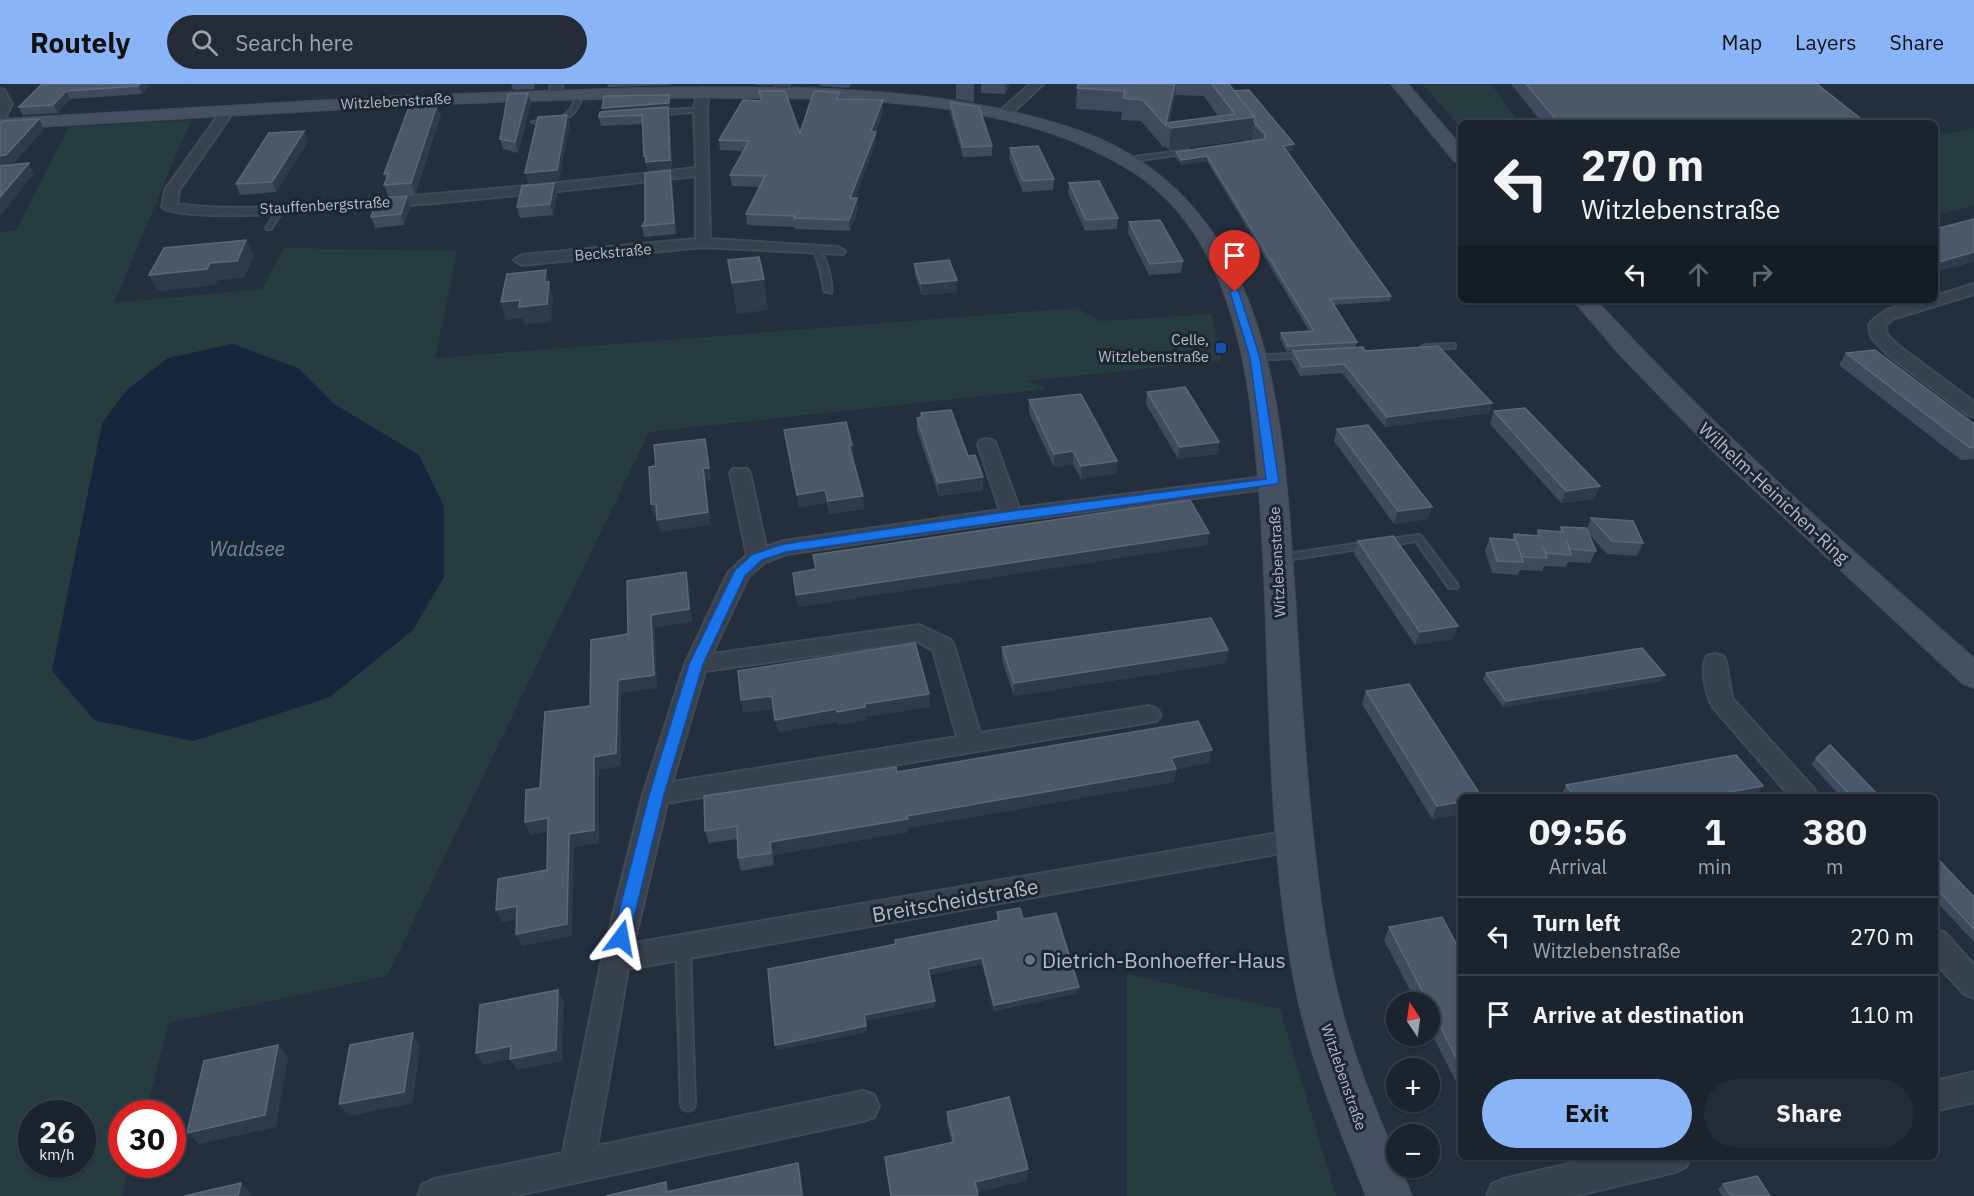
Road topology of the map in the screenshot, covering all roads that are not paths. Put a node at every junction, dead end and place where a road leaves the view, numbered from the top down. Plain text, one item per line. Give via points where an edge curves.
1 (1037, 84) edge
2 (1400, 84) edge
3 (556, 89) edge
4 (782, 89) edge
5 (0, 93) edge
6 (580, 94) junction
7 (702, 101) junction
8 (227, 112) junction
9 (647, 114) edge
10 (1003, 115) junction
11 (1239, 116) edge
12 (0, 117) edge
13 (536, 122) edge
14 (0, 124) edge
15 (1236, 145) edge
16 (1201, 150) edge
17 (1458, 153) edge
18 (1126, 160) junction
19 (701, 171) junction
20 (281, 208) junction
21 (268, 228) dead end
22 (703, 243) junction
23 (817, 250) junction
24 (838, 251) dead end
25 (522, 260) dead end
26 (1974, 289) edge
27 (828, 291) dead end
28 (1938, 300) edge
29 (1587, 303) edge
30 (1928, 303) edge
31 (1452, 346) dead end
32 (1418, 348) edge
33 (1315, 354) edge
34 (1255, 358) junction
35 (1974, 411) edge
36 (987, 445) dead end
37 (740, 473) dead end
38 (1273, 482) junction
39 (1012, 515) junction
40 (758, 557) junction
41 (1277, 559) junction
42 (1453, 586) dead end
43 (1715, 662) dead end
44 (696, 664) junction
45 (1974, 676) edge
46 (1149, 715) dead end
47 (971, 744) junction
48 (1803, 794) edge
49 (656, 795) junction
50 (1294, 841) junction
51 (1938, 945) edge
52 (683, 948) junction
53 (616, 959) junction
54 (1974, 985) edge
55 (1974, 1087) edge
56 (1938, 1095) edge
57 (688, 1104) dead end
58 (863, 1106) dead end
59 (1658, 1160) edge
60 (577, 1166) junction
61 (435, 1196) edge
62 (1389, 1196) edge
63 (1504, 1196) edge

1 - 10 street
2 - 17 street
3 - 6 street, Witzlebenstraße
3 - 8 street, Witzlebenstraße
4 - 7 street, Witzlebenstraße
4 - 10 street, Witzlebenstraße via 922,102
5 - 12 street via 6,104
6 - 7 street, Witzlebenstraße
6 - 13 lane via 572,114 566,118
7 - 9 lane
7 - 19 street
8 - 14 street, Witzlebenstraße
8 - 20 street, Stauffenbergstraße via 172,190 169,207
10 - 18 street, Witzlebenstraße via 1063,132
11 - 15 lane via 1260,142
16 - 18 lane
18 - 34 street, Witzlebenstraße via 1180,201 1202,234 1235,292
19 - 20 street, Stauffenbergstraße via 549,189
19 - 22 street
20 - 21 lane
22 - 23 street, Beckstraße
22 - 25 street, Beckstraße
23 - 24 street, Beckstraße
23 - 27 lane
26 - 28 street
29 - 45 street, Wilhelm-Heinichen-Ring via 1734,459
30 - 35 street via 1886,316 1877,325 1879,337
31 - 32 lane
33 - 34 lane
34 - 38 street, Witzlebenstraße
36 - 39 street
37 - 40 street
38 - 39 street
38 - 41 street, Witzlebenstraße
39 - 40 street via 784,548
40 - 44 street via 739,573
41 - 42 lane via 1418,538
41 - 50 street, Witzlebenstraße
43 - 48 street via 1721,701
44 - 47 street via 919,633 943,646
44 - 49 street
46 - 47 street
47 - 49 street
49 - 53 street
50 - 52 street, Breitscheidstraße
50 - 62 street, Witzlebenstraße via 1315,983 1331,1050
51 - 54 street
52 - 53 street, Breitscheidstraße
52 - 57 lane
53 - 60 street
55 - 56 street
58 - 60 street
59 - 63 street
60 - 61 street

